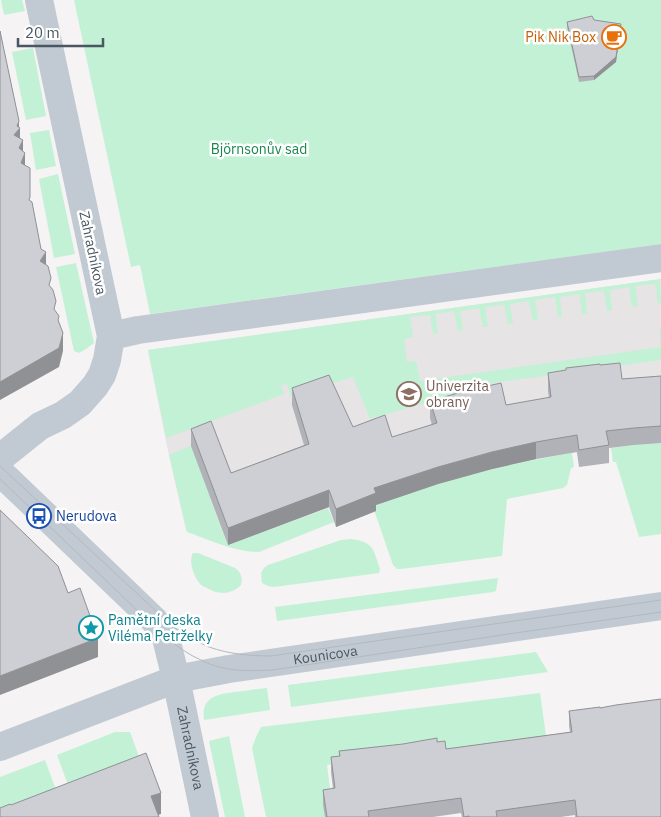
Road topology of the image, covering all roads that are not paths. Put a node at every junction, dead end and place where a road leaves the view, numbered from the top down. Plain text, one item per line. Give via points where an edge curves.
1 (39, 0) edge
2 (661, 258) edge
3 (111, 336) junction
4 (0, 458) edge
5 (0, 472) edge
6 (661, 606) edge
7 (176, 679) junction
8 (0, 746) edge
9 (205, 817) edge

1 - 3 street, Zahradníkova
2 - 3 street
3 - 4 street, Zahradníkova via 102,376 80,403 40,426
5 - 7 street via 154,620 166,638
6 - 7 street, Kounicova
7 - 8 street, Kounicova
7 - 9 street, Zahradníkova

